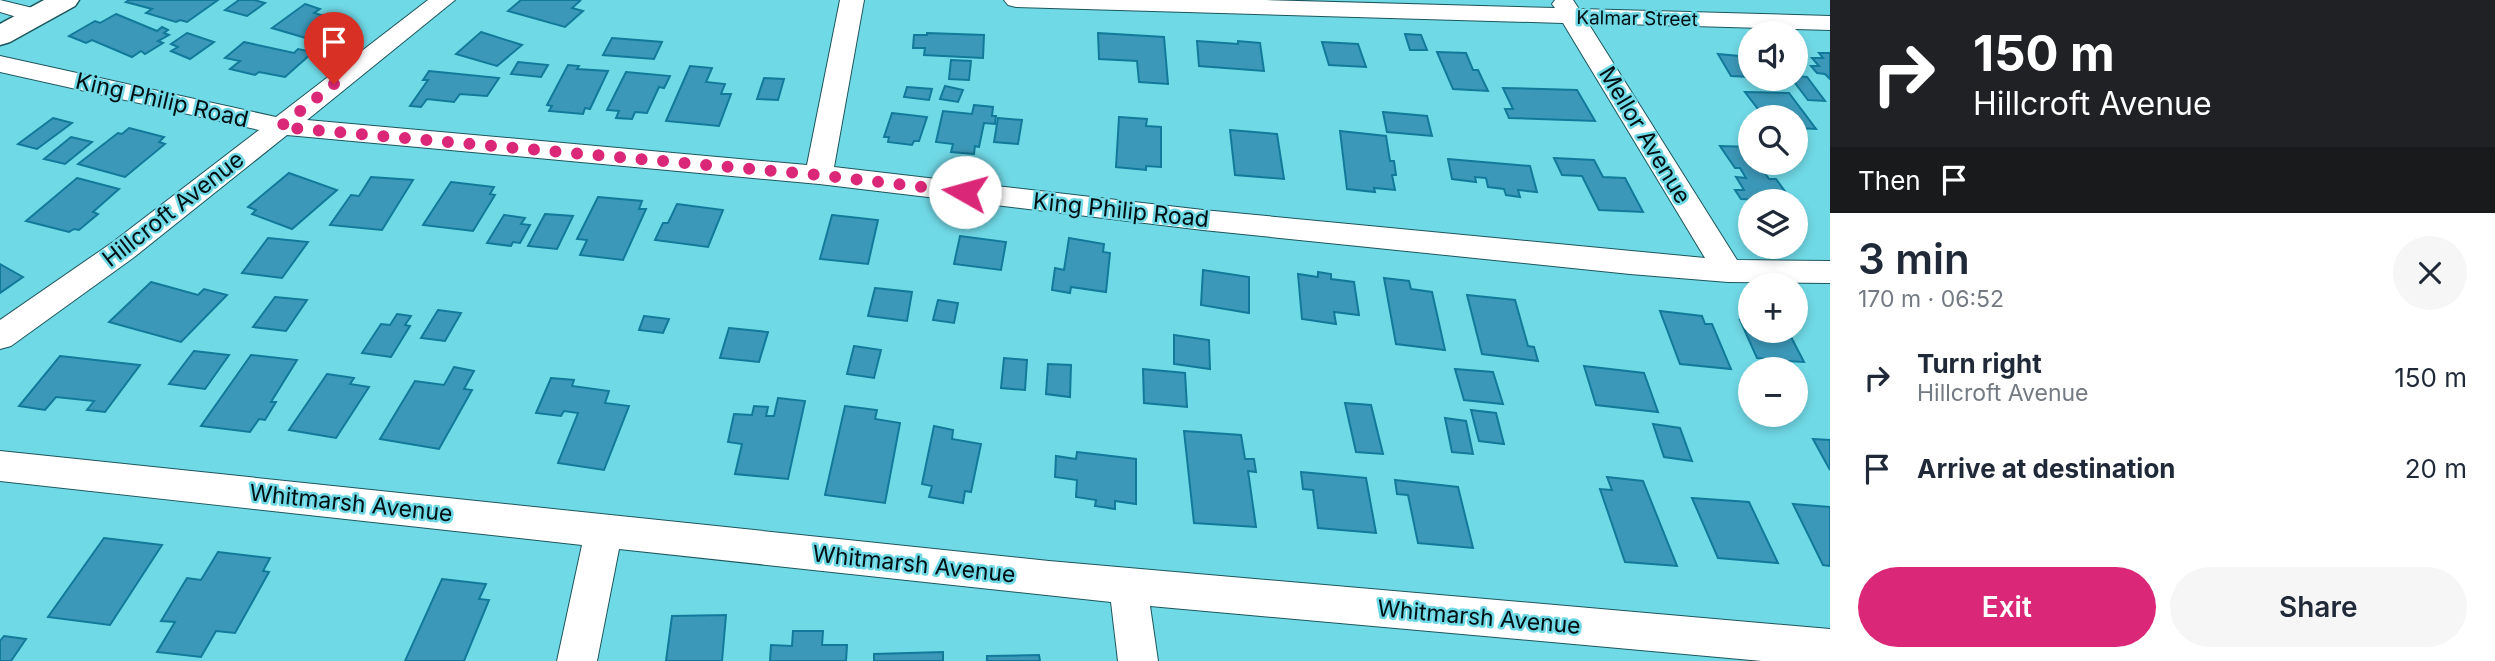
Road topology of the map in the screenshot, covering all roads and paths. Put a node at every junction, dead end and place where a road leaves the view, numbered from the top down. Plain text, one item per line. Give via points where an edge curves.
1 (65, 0) edge
2 (443, 0) edge
3 (852, 0) edge
4 (1016, 0) edge
5 (0, 5) edge
6 (1567, 9) edge
7 (37, 16) junction
8 (1830, 25) edge
9 (0, 36) edge
10 (0, 64) edge
11 (280, 127) junction
12 (819, 175) junction
13 (1728, 271) junction
14 (1830, 272) edge
15 (0, 337) edge
16 (0, 466) edge
17 (604, 530) junction
18 (1128, 586) junction
19 (1830, 648) edge
20 (577, 661) edge
21 (1138, 661) edge

1 - 7 main road
2 - 11 street, Hillcroft Avenue
3 - 12 street
4 - 6 street, Kalmar Street
5 - 7 street
6 - 8 street, Kalmar Street
6 - 13 street, Mellor Avenue
7 - 9 main road
10 - 11 street, King Philip Road
11 - 12 street, King Philip Road
11 - 15 street, Hillcroft Avenue via 123,250
12 - 13 street, King Philip Road via 1214,221
13 - 14 street, King Philip Road
16 - 17 street, Whitmarsh Avenue
17 - 18 street, Whitmarsh Avenue
17 - 20 street
18 - 19 street, Whitmarsh Avenue
18 - 21 street

